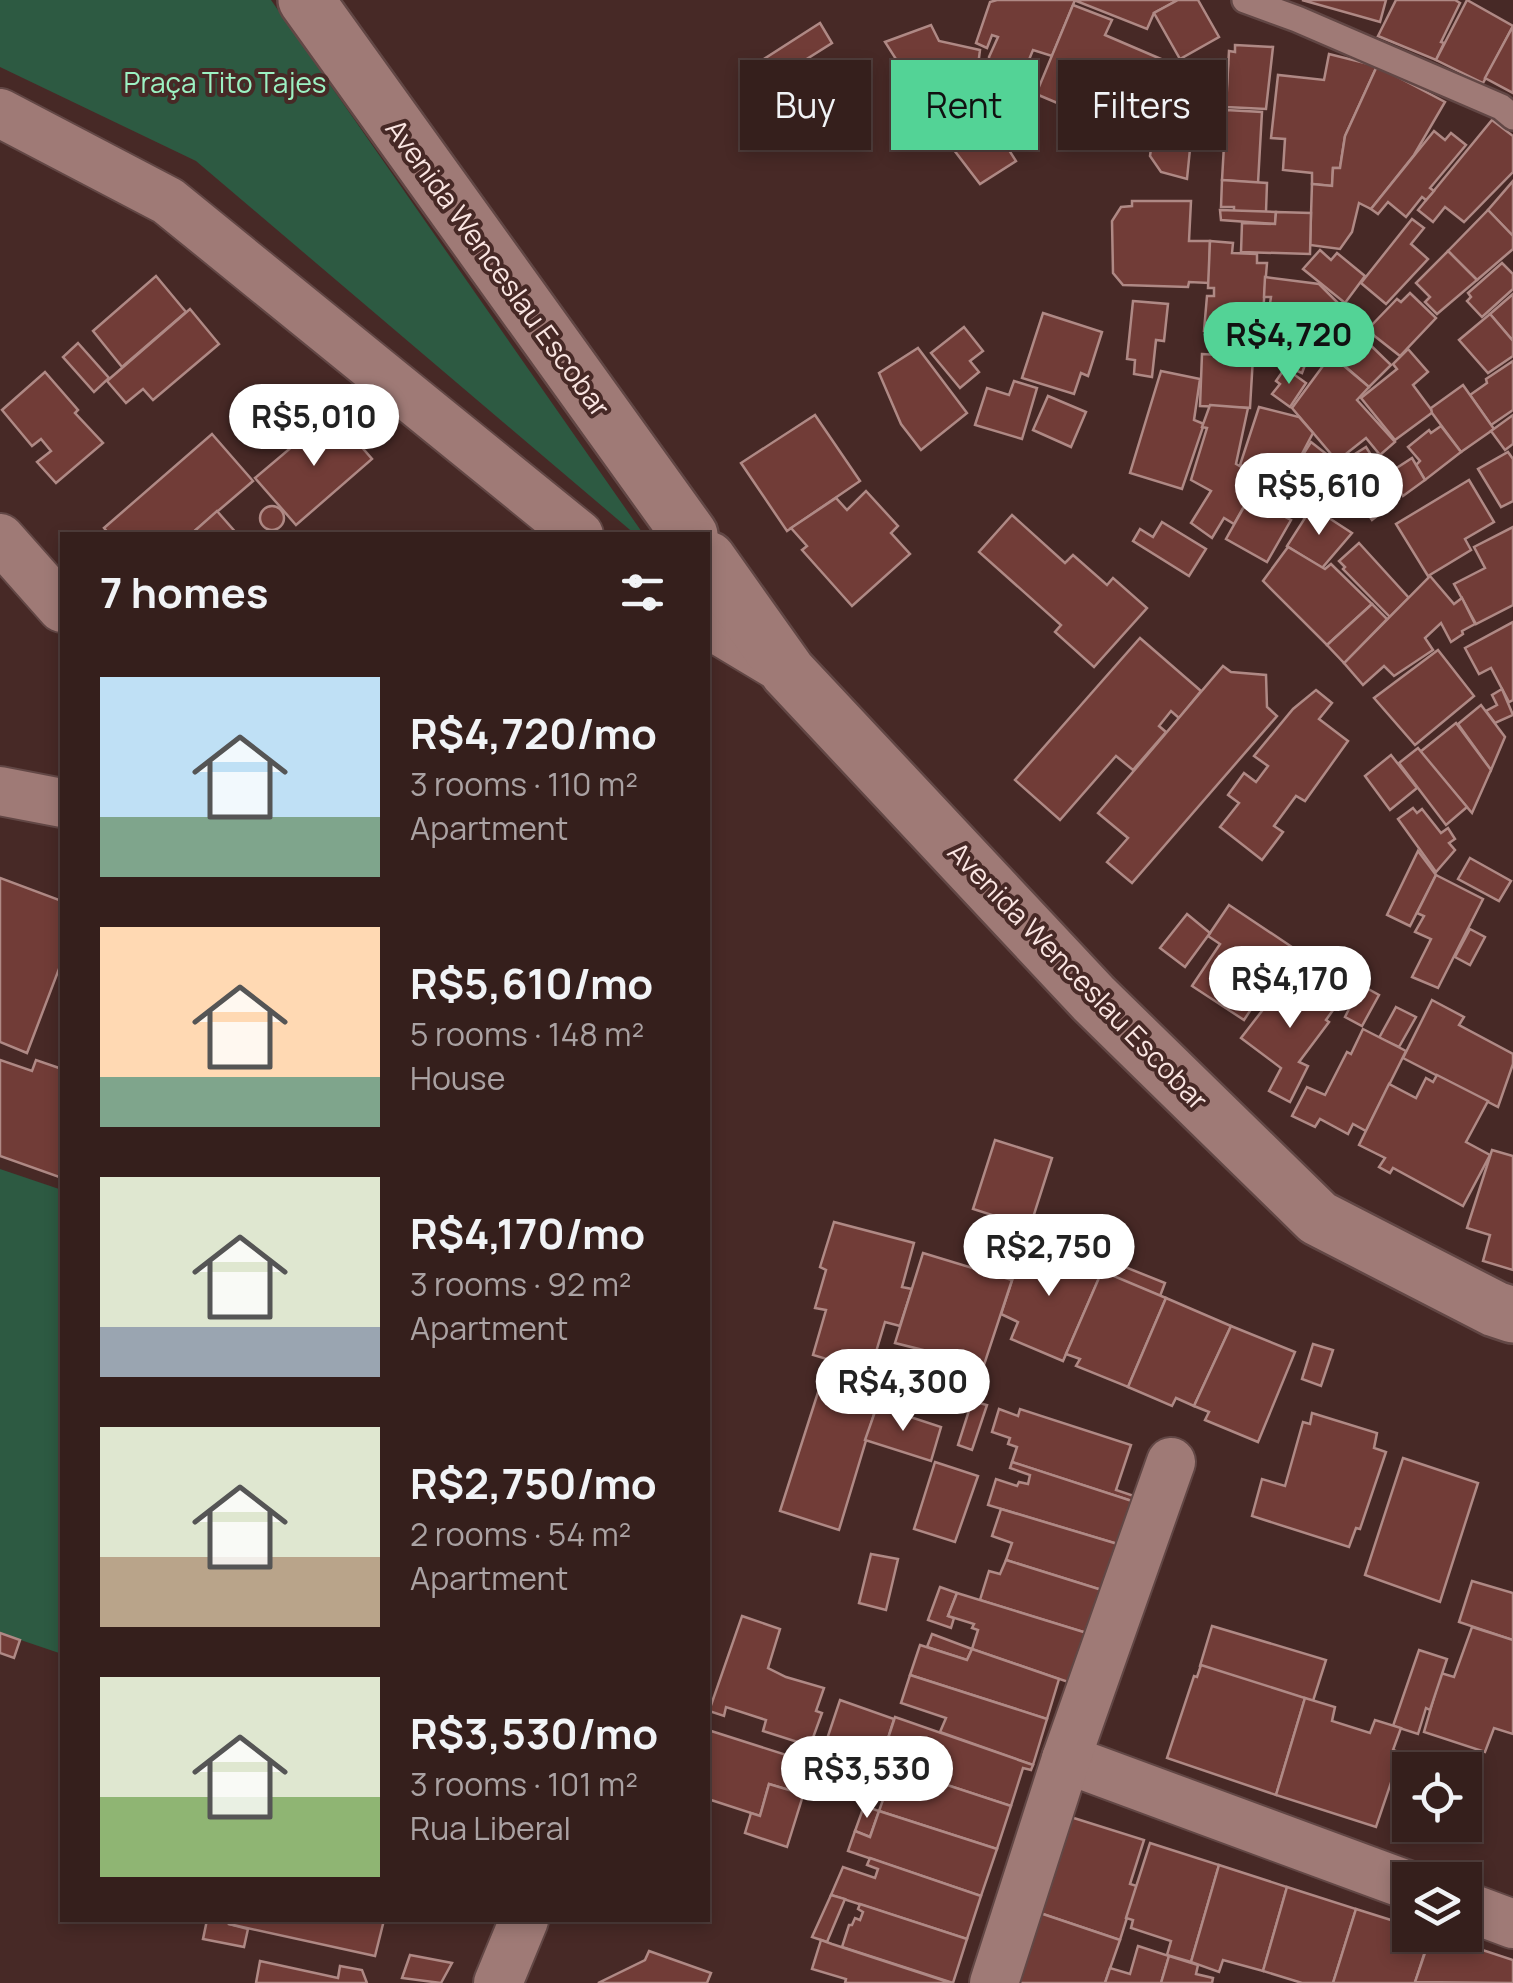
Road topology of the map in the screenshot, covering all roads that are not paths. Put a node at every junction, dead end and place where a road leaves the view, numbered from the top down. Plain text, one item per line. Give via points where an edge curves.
1 (306, 0) edge
2 (1245, 0) edge
3 (0, 112) edge
4 (1513, 117) edge
5 (575, 532) edge
6 (688, 532) edge
7 (0, 538) edge
8 (710, 562) edge
9 (60, 606) edge
10 (710, 625) edge
11 (788, 672) junction
12 (0, 791) edge
13 (60, 803) edge
14 (1513, 1315) edge
15 (1170, 1462) dead end
16 (1066, 1760) junction
17 (1392, 1879) edge
18 (1482, 1912) edge
19 (523, 1922) edge
20 (1513, 1924) edge
21 (498, 1983) edge
22 (994, 1983) edge

1 - 6 main road, Avenida Wenceslau Escobar
2 - 4 lane
3 - 5 street via 168,201
7 - 9 street
8 - 11 main road, Avenida Wenceslau Escobar
10 - 11 street
11 - 14 main road, Avenida Wenceslau Escobar via 1094,999 1318,1218
12 - 13 street
15 - 16 street
16 - 17 street
16 - 22 street
18 - 20 street
19 - 21 street

